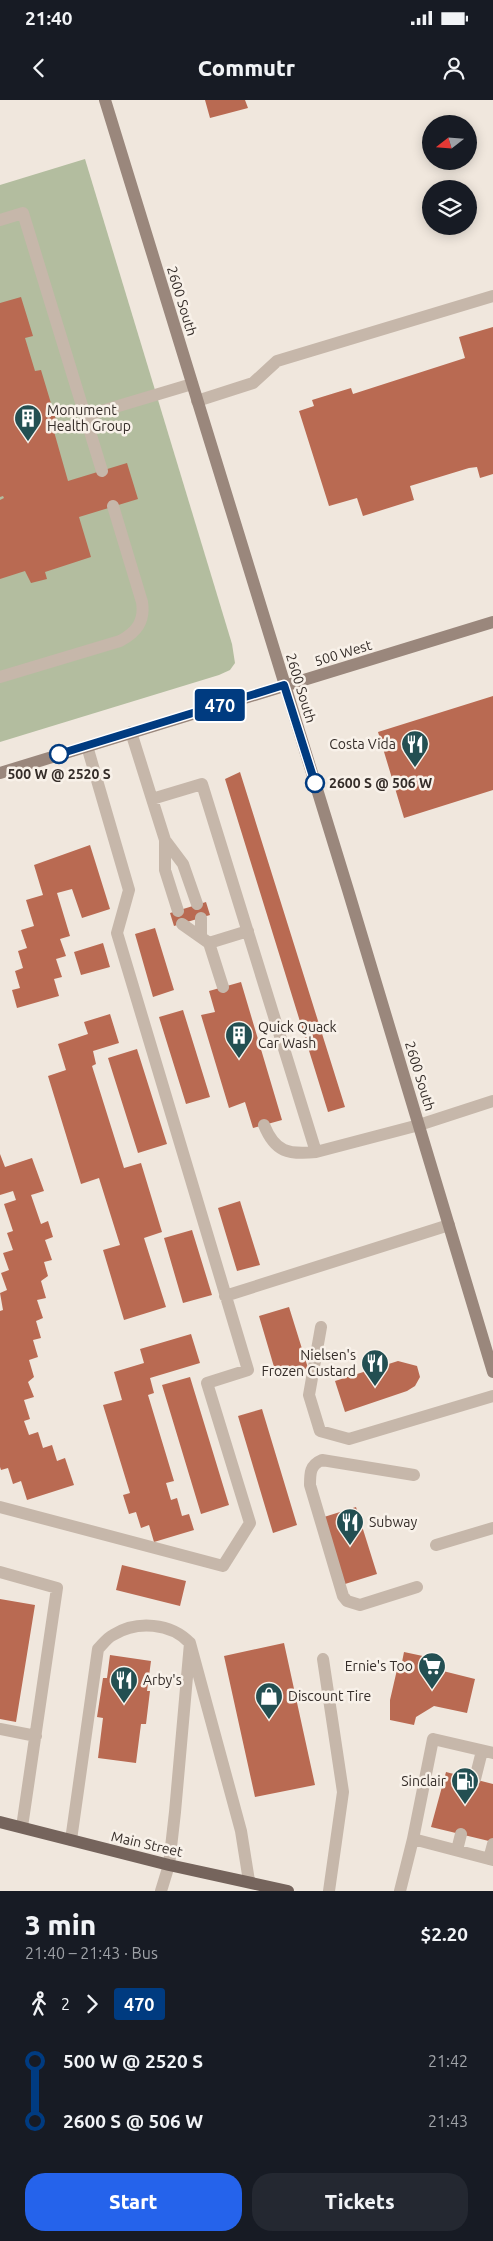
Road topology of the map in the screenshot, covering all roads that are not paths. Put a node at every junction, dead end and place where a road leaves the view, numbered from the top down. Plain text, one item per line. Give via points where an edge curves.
1 (105, 100) edge
2 (0, 220) edge
3 (493, 296) edge
4 (192, 384) junction
5 (197, 401) junction
6 (85, 416) junction
7 (102, 471) dead end
8 (113, 506) dead end
9 (493, 622) edge
10 (0, 677) edge
11 (284, 685) junction
12 (131, 732) junction
13 (87, 746) junction
14 (0, 773) edge
15 (152, 799) junction
16 (165, 840) junction
17 (197, 904) dead end
18 (178, 910) dead end
19 (201, 918) dead end
20 (182, 924) dead end
21 (248, 930) junction
22 (205, 940) junction
23 (224, 987) dead end
24 (493, 1101) edge
25 (264, 1125) dead end
26 (419, 1125) junction
27 (316, 1152) junction
28 (449, 1225) junction
29 (225, 1296) junction
30 (321, 1327) dead end
31 (493, 1372) edge
32 (493, 1396) edge
33 (414, 1475) dead end
34 (0, 1507) edge
35 (493, 1528) edge
36 (436, 1545) dead end
37 (0, 1572) edge
38 (417, 1587) dead end
39 (190, 1643) junction
40 (323, 1659) dead end
41 (0, 1729) edge
42 (36, 1736) junction
43 (487, 1752) edge
44 (475, 1780) dead end
45 (0, 1822) edge
46 (22, 1827) junction
47 (461, 1834) dead end
48 (413, 1839) junction
49 (70, 1840) junction
50 (493, 1844) edge
51 (457, 1850) junction
52 (491, 1860) edge
53 (169, 1865) junction
54 (249, 1881) junction
55 (161, 1891) edge
56 (288, 1891) edge
57 (329, 1891) edge
58 (400, 1891) edge

1 - 4 main road, 2600 South
2 - 6 lane via 22,213
3 - 5 lane via 277,361 253,383
4 - 5 main road, 2600 South
4 - 6 lane
5 - 11 main road, 2600 South
6 - 7 lane
8 - 10 lane via 142,602 139,626 120,641
9 - 11 main road, 500 West
11 - 12 main road, 500 West
11 - 26 main road, 2600 South
12 - 13 main road, 500 West
12 - 15 lane
13 - 14 main road, 500 West
13 - 29 lane via 128,890 118,932
15 - 16 lane
15 - 21 lane via 202,784
16 - 17 lane via 183,864
16 - 18 lane via 165,870
19 - 22 lane
20 - 22 lane
21 - 22 lane
21 - 27 lane
22 - 23 lane
24 - 26 lane
25 - 27 lane via 277,1147 300,1154
26 - 27 lane
26 - 28 main road, 2600 South
28 - 29 lane
28 - 31 main road, 2600 South
29 - 34 lane via 248,1370 207,1383 250,1523 223,1566
30 - 32 lane via 308,1394 320,1431 349,1439
33 - 38 lane via 322,1460 315,1463 310,1471 310,1485 347,1601 360,1605
35 - 36 lane
37 - 42 lane via 58,1588
39 - 49 lane via 170,1628 150,1626 127,1628 112,1635 98,1649
39 - 53 lane
39 - 54 lane via 241,1831
40 - 57 lane via 343,1792
41 - 42 lane
42 - 46 lane
43 - 44 lane
43 - 48 lane via 433,1739
45 - 46 main road, Main Street
46 - 49 main road, Main Street
47 - 51 lane
48 - 51 lane
48 - 58 lane
49 - 53 main road, Main Street
50 - 52 lane
51 - 52 lane
53 - 54 main road, Main Street
53 - 55 lane
54 - 56 main road, Main Street

